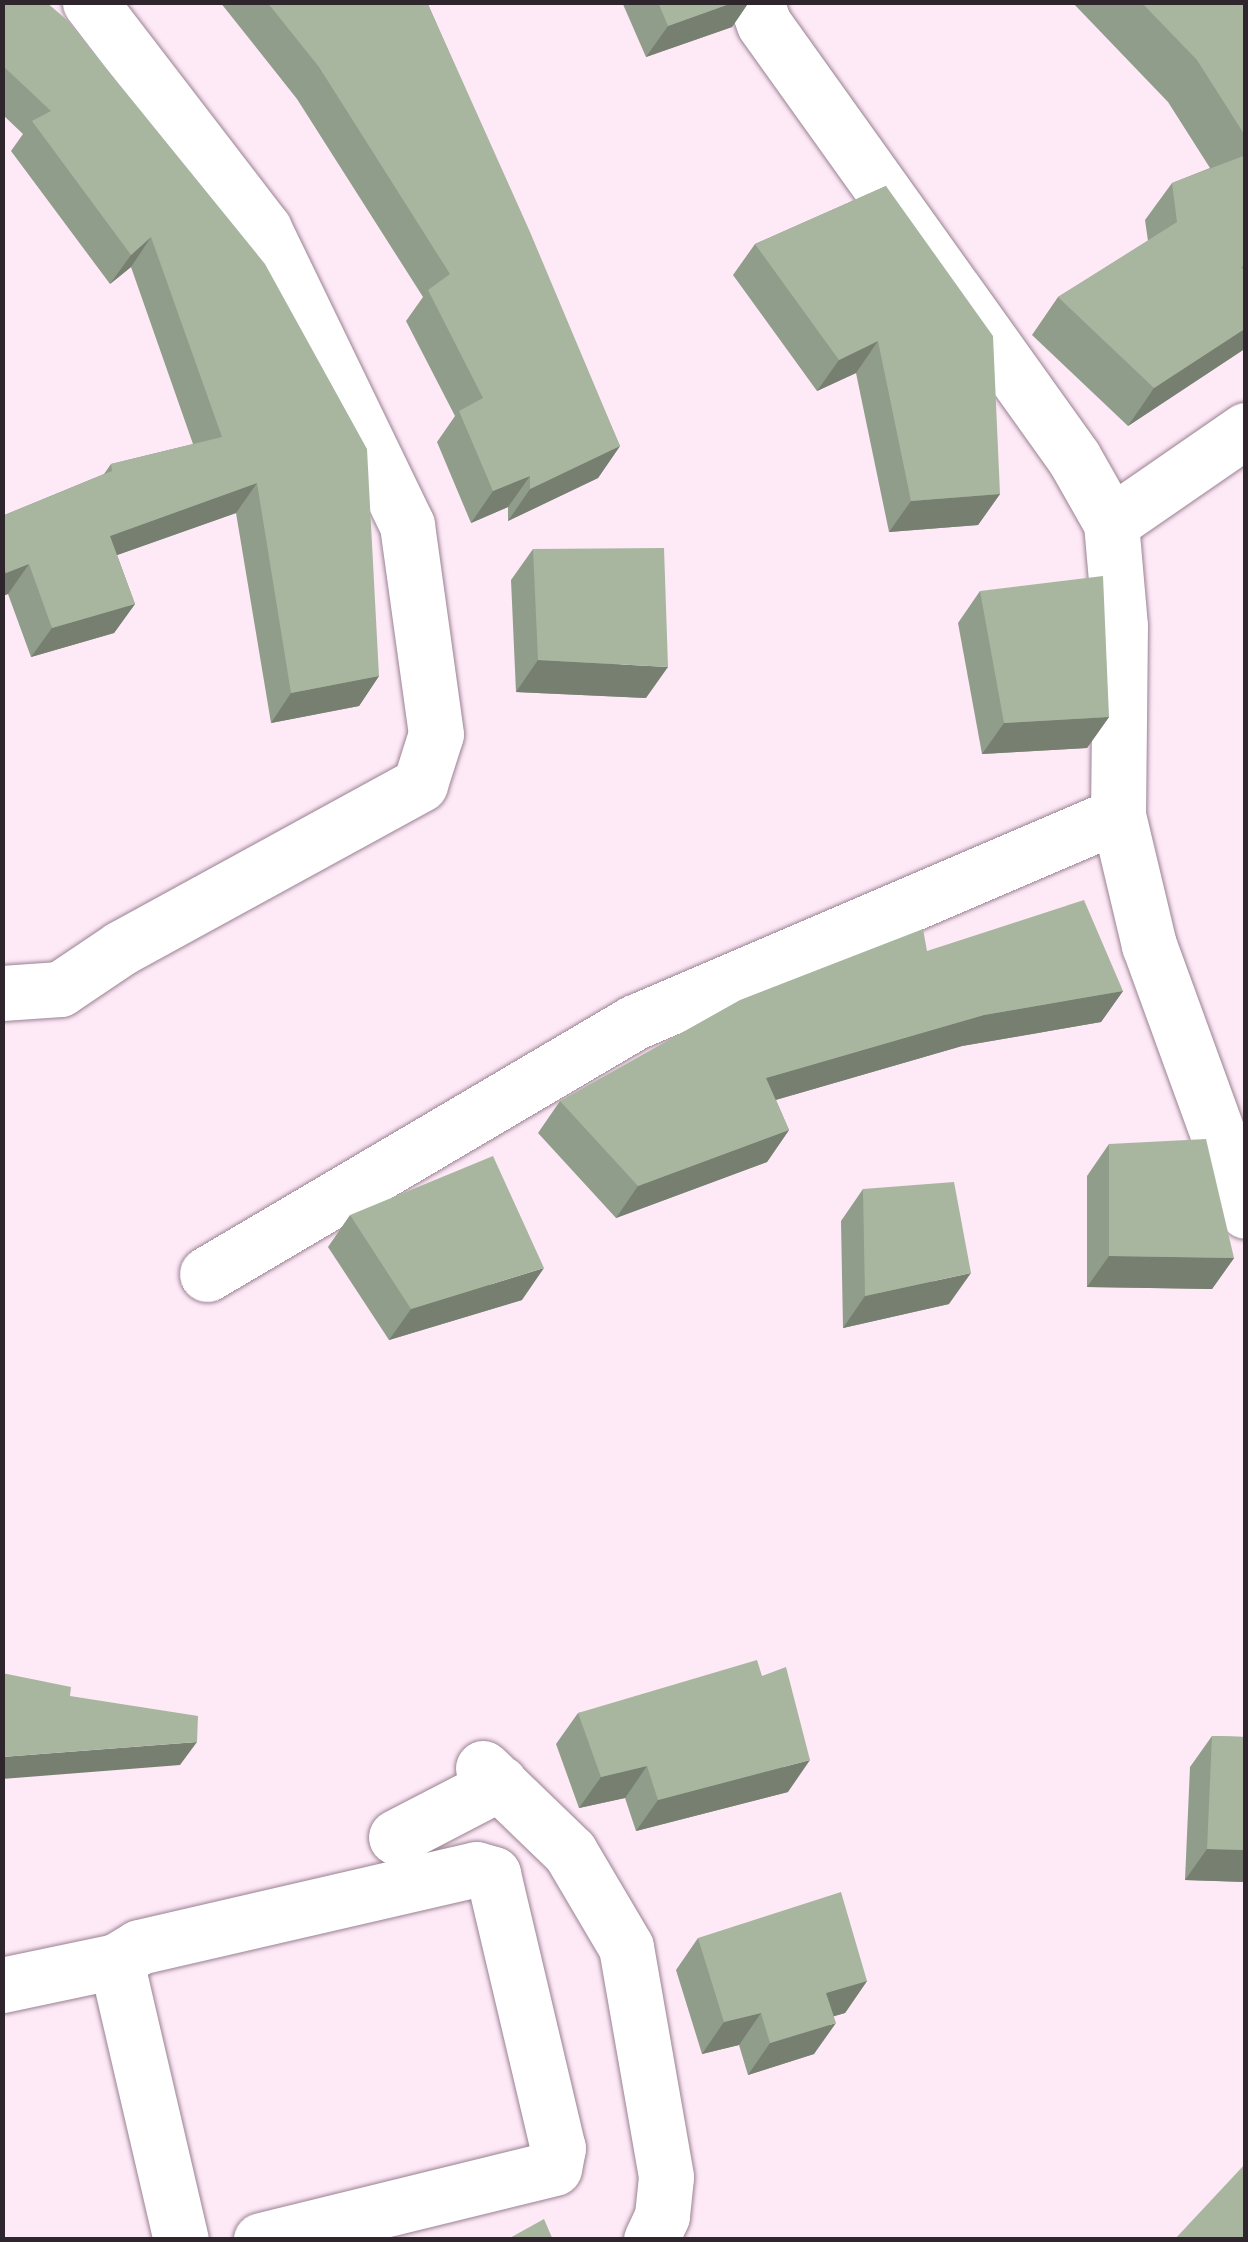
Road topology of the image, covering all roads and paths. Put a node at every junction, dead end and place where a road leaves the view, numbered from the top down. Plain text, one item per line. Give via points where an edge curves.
1 (90, 2) edge
2 (756, 2) edge
3 (1246, 430) edge
4 (1110, 523) junction
5 (1118, 816) junction
6 (2, 993) edge
7 (1246, 1211) edge
8 (207, 1274) dead end
9 (396, 1837) dead end
10 (116, 1961) junction
11 (2, 1985) edge
12 (182, 2240) edge
13 (261, 2240) edge
14 (651, 2240) edge

1 - 6 street via 264,229 407,525 436,734 420,784 120,948 60,989
2 - 4 street via 764,24 1074,458
3 - 4 street
4 - 5 street via 1120,626
5 - 7 street via 1149,945
5 - 8 street via 635,1022
9 - 14 street via 491,1776 570,1852 626,1947 666,2177 662,2216
10 - 11 street
10 - 12 street
10 - 13 street via 139,1947 458,1873 494,1874 558,2148 554,2168

